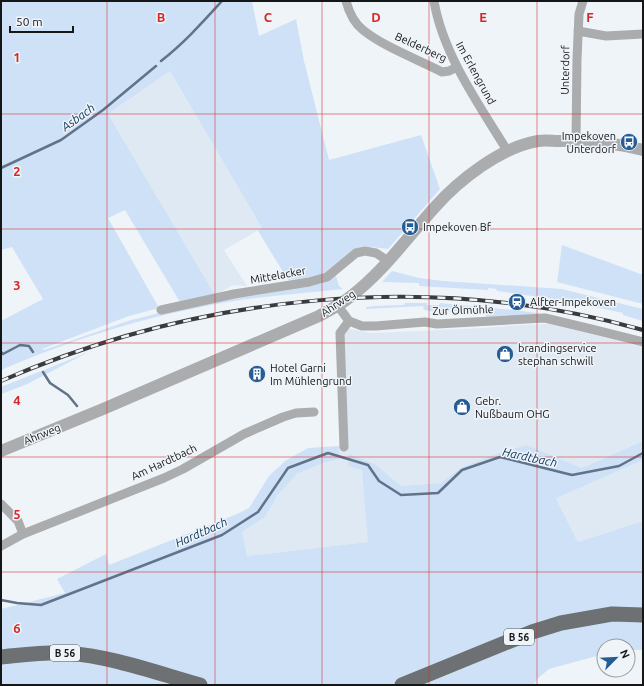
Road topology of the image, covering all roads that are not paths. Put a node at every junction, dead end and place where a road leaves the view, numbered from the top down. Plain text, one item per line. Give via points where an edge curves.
1 (346, 1) edge
2 (434, 1) edge
3 (583, 1) edge
4 (578, 31) junction
5 (643, 34) edge
6 (457, 67) junction
7 (576, 140) junction
8 (643, 150) edge
9 (508, 152) junction
10 (388, 261) junction
11 (338, 306) junction
12 (161, 310) dead end
13 (349, 321) junction
14 (643, 342) edge
15 (314, 412) dead end
16 (344, 447) dead end
17 (1, 451) edge
18 (1, 504) edge
19 (23, 534) junction
20 (1, 546) edge
21 (643, 615) edge
22 (1, 657) edge
23 (200, 685) edge
24 (402, 685) edge

1 - 6 street, Belderberg via 362,30 380,41 442,72
2 - 6 street, Im Erlengrund via 444,38
3 - 4 street, Unterdorf
4 - 5 street via 606,36
4 - 7 street, Unterdorf
6 - 9 street, Im Erlengrund
7 - 8 street, Ahrweg via 624,145
7 - 9 street, Ahrweg via 538,141
9 - 10 street, Ahrweg via 464,178 436,205
10 - 11 street, Ahrweg
10 - 12 street, Mittelacker via 376,252 365,251 356,253 327,277
11 - 13 street
11 - 17 street, Ahrweg
13 - 14 street, Zur Ölmühle via 362,326 376,326 545,318
13 - 16 street via 340,333
15 - 19 street, Am Hardtbach via 283,416 244,434 164,478
18 - 19 street via 18,521
19 - 20 street, Am Hardtbach
21 - 24 main road, B 56 via 612,614 560,623
22 - 23 main road, B 56 via 65,653 95,656

